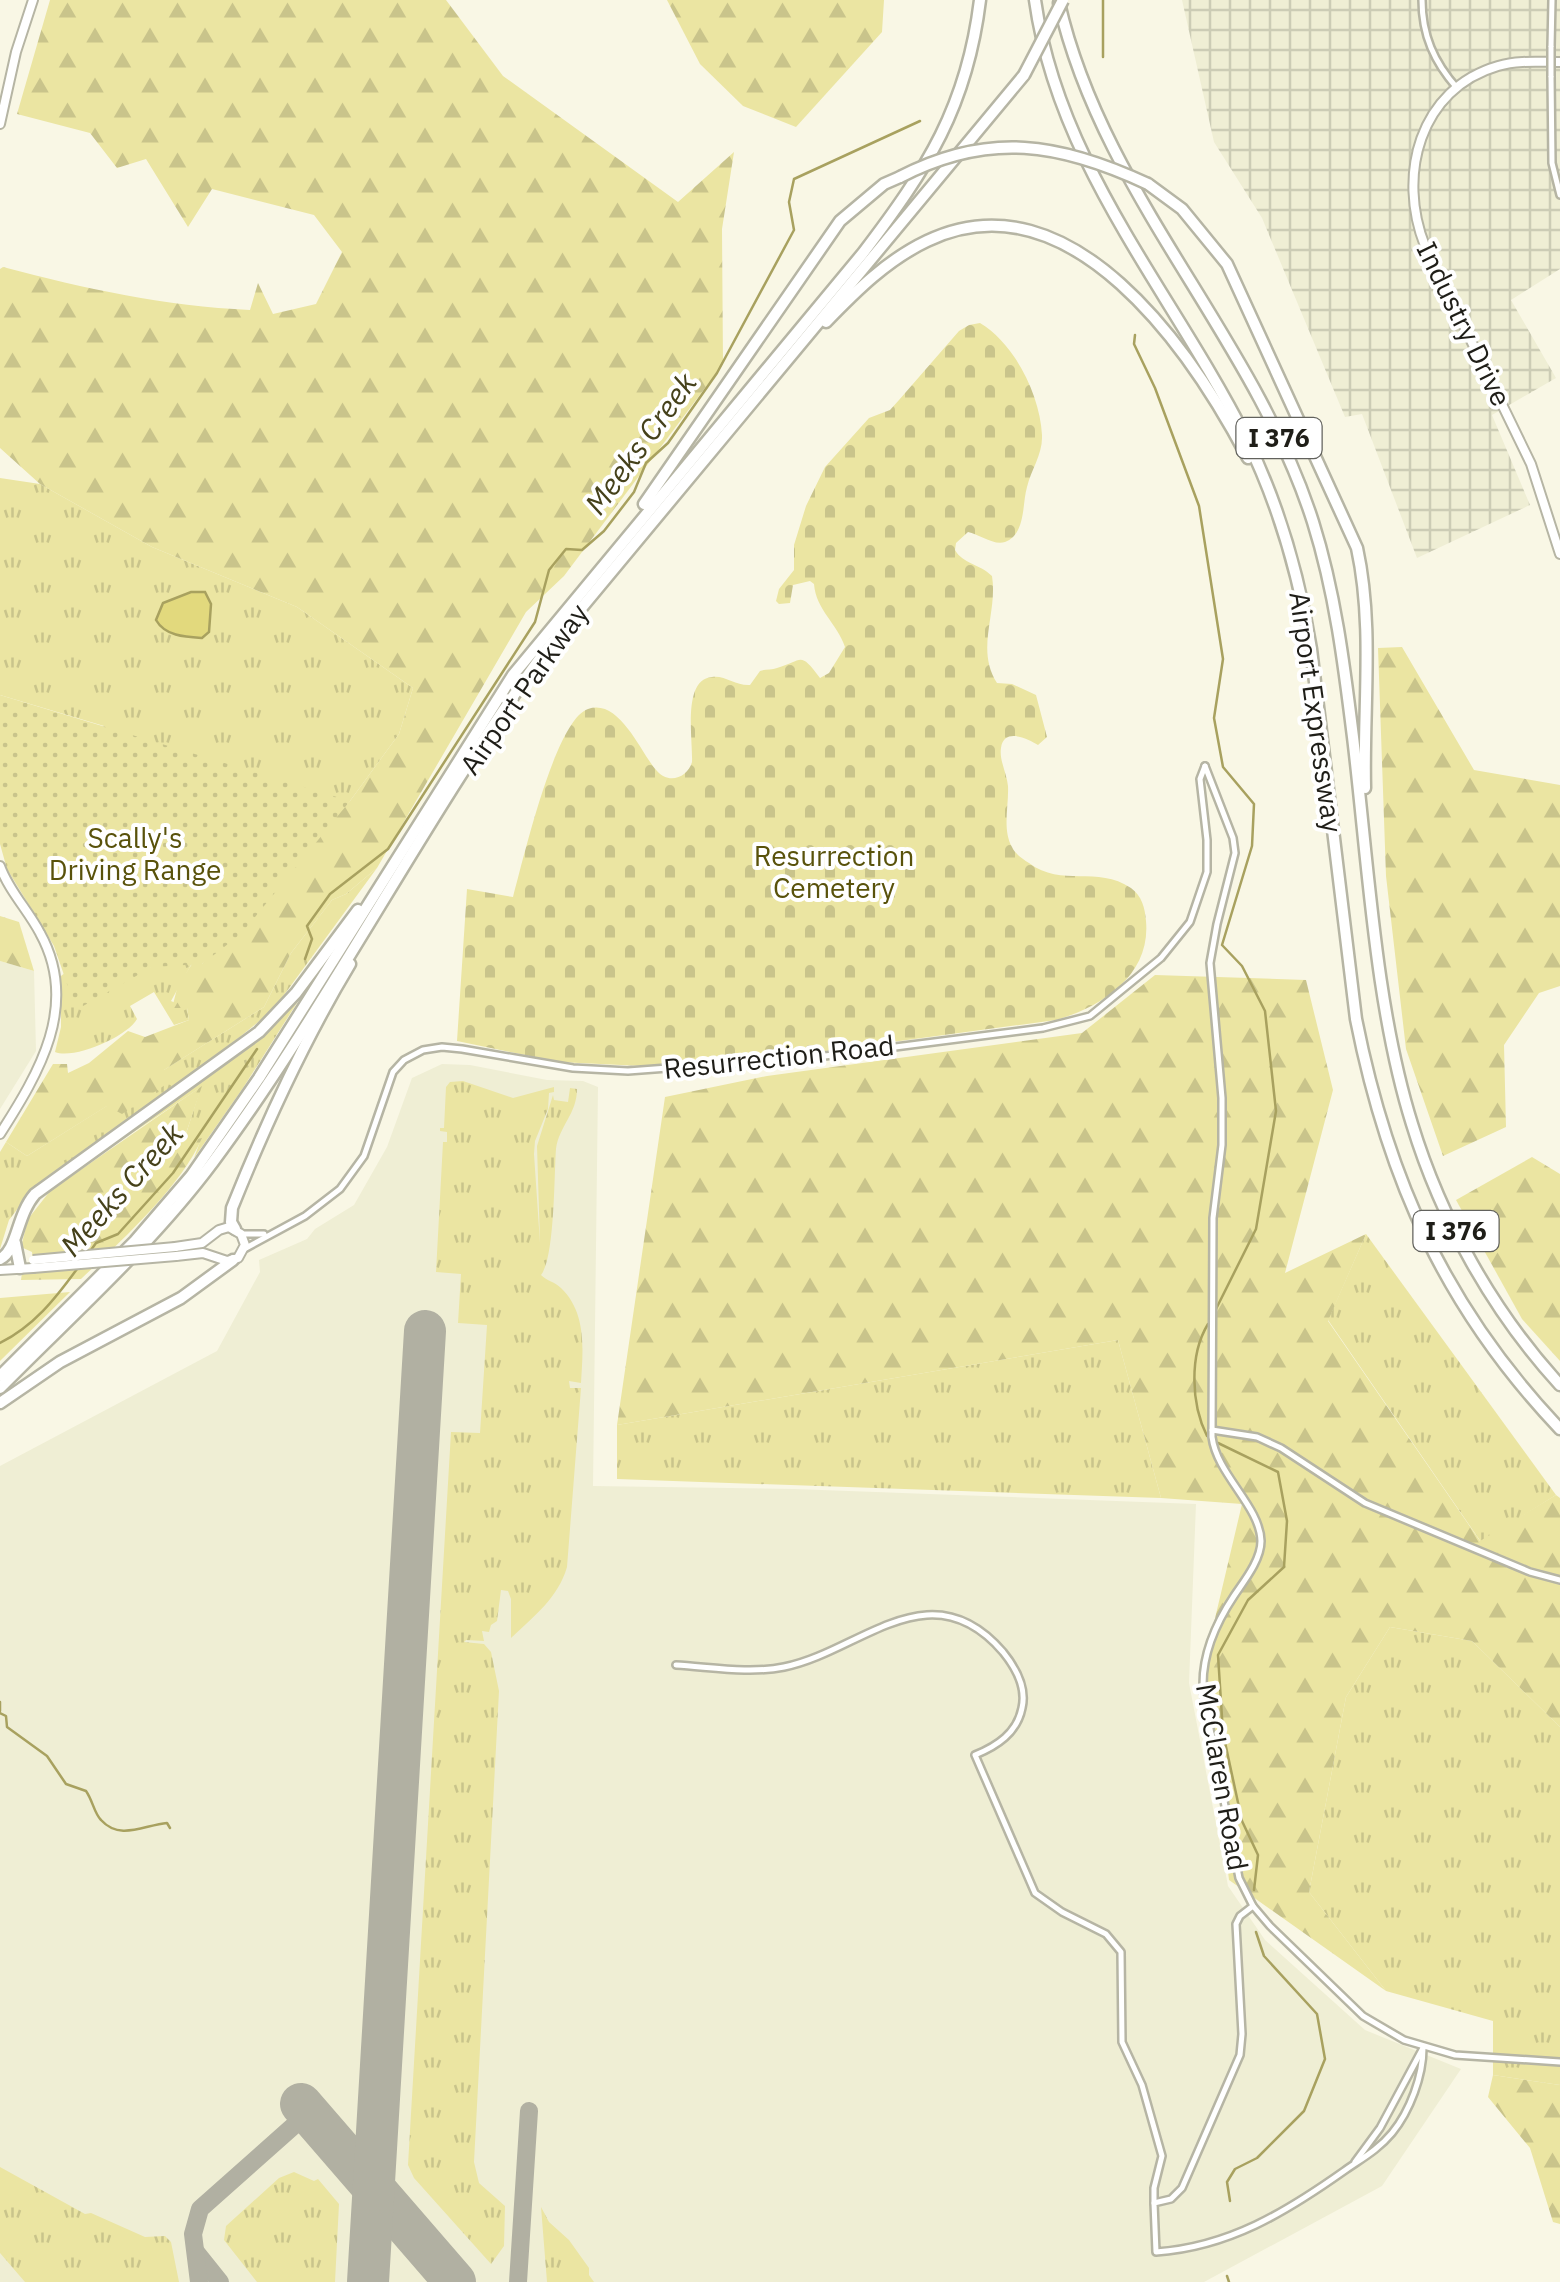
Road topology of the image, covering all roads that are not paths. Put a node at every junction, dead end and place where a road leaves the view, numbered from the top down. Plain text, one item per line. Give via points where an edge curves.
1 (33, 0) edge
2 (980, 0) edge
3 (1035, 0) edge
4 (1061, 0) edge
5 (1422, 0) edge
6 (1552, 0) edge
7 (1560, 62) edge
8 (1457, 88) junction
9 (2, 104) edge
10 (0, 124) edge
11 (1560, 195) edge
12 (710, 454) junction
13 (1560, 554) edge
14 (1292, 560) junction
15 (542, 636) junction
16 (475, 755) junction
17 (1205, 766) joint
18 (411, 836) junction
19 (0, 866) edge
20 (1375, 918) junction
21 (0, 1134) edge
22 (238, 1232) junction
23 (267, 1234) junction
24 (14, 1242) junction
25 (244, 1250) junction
26 (175, 1252) junction
27 (0, 1260) edge
28 (233, 1260) junction
29 (19, 1264) junction
30 (0, 1270) edge
31 (1485, 1338) junction
32 (0, 1376) edge
33 (1560, 1385) edge
34 (0, 1388) edge
35 (0, 1403) edge
36 (1560, 1429) edge
37 (1212, 1430) junction
38 (1560, 1438) edge
39 (1560, 1580) edge
40 (676, 1665) dead end
41 (1253, 1906) junction
42 (1423, 2048) junction
43 (1560, 2062) edge
44 (1353, 2164) junction
45 (1154, 2203) junction

1 - 9 street
2 - 15 highway, Airport Parkway via 958,100 922,172 851,268
3 - 14 highway, Airport Expressway / I 376 via 1049,68 1088,167 1246,437
4 - 12 highway, Airport Parkway, bridge via 1024,75
4 - 20 highway, Airport Expressway / I 376 via 1073,57 1114,155 1272,422 1313,522 1342,643
5 - 8 street via 1432,51
6 - 11 street, bridge via 1552,164
7 - 8 street, Industry Drive via 1499,66
8 - 13 street, Industry Drive via 1418,144 1414,212 1538,481
9 - 10 street
12 - 14 highway via 836,313 892,262 958,231 1044,235 1093,260 1160,324 1240,442
12 - 16 highway, Airport Parkway via 561,631
14 - 31 highway, Airport Expressway / I 376 via 1311,649 1368,1080 1419,1224
15 - 18 highway, Airport Parkway
15 - 20 highway, bridge via 692,438 840,221 884,184 954,154 1010,146 1074,154 1148,184 1182,209 1227,264 1357,548 1367,629 1364,740
16 - 22 highway via 297,1058 232,1208
16 - 34 highway, Airport Parkway via 212,1163 155,1233
17 - 23 street, Resurrection Road via 1200,779 1207,872 1190,922 1161,958 1090,1016 825,1056 628,1071 423,1050 389,1079 364,1156 349,1178 306,1216
17 - 37 street, McClaren Road via 1235,852 1210,963 1222,1098 1213,1218
18 - 24 highway via 277,1015 42,1189 22,1214
18 - 32 highway, Airport Parkway via 191,1176
19 - 21 street via 51,958 57,1010 40,1069
20 - 33 highway, Airport Expressway / I 376 via 1395,1056 1424,1160 1479,1274
22 - 23 street, Resurrection Road
22 - 25 street
22 - 26 street via 224,1227
23 - 25 street, Resurrection Road
24 - 27 highway
24 - 29 highway
25 - 28 street
26 - 28 street
26 - 29 street, bridge
27 - 29 street
28 - 35 highway via 181,1298 60,1362
29 - 30 street
31 - 36 highway, Airport Expressway / I 376
31 - 38 highway
37 - 39 street via 1269,1443 1365,1503
37 - 41 street, McClaren Road via 1215,1456 1259,1528 1262,1545 1216,1626 1202,1682 1237,1870
40 - 45 street via 782,1668 892,1622 930,1616 969,1626 999,1648 1020,1678 1022,1708 1009,1734 975,1756 1035,1893 1106,1934 1121,1952 1122,2042 1162,2156
41 - 42 street, McClaren Road via 1363,2016
41 - 45 street via 1236,1924 1242,2034 1237,2065 1182,2188
42 - 43 street, McClaren Road
42 - 44 street
42 - 44 street via 1398,2125 1375,2152
44 - 45 street via 1250,2230 1200,2246 1156,2252

